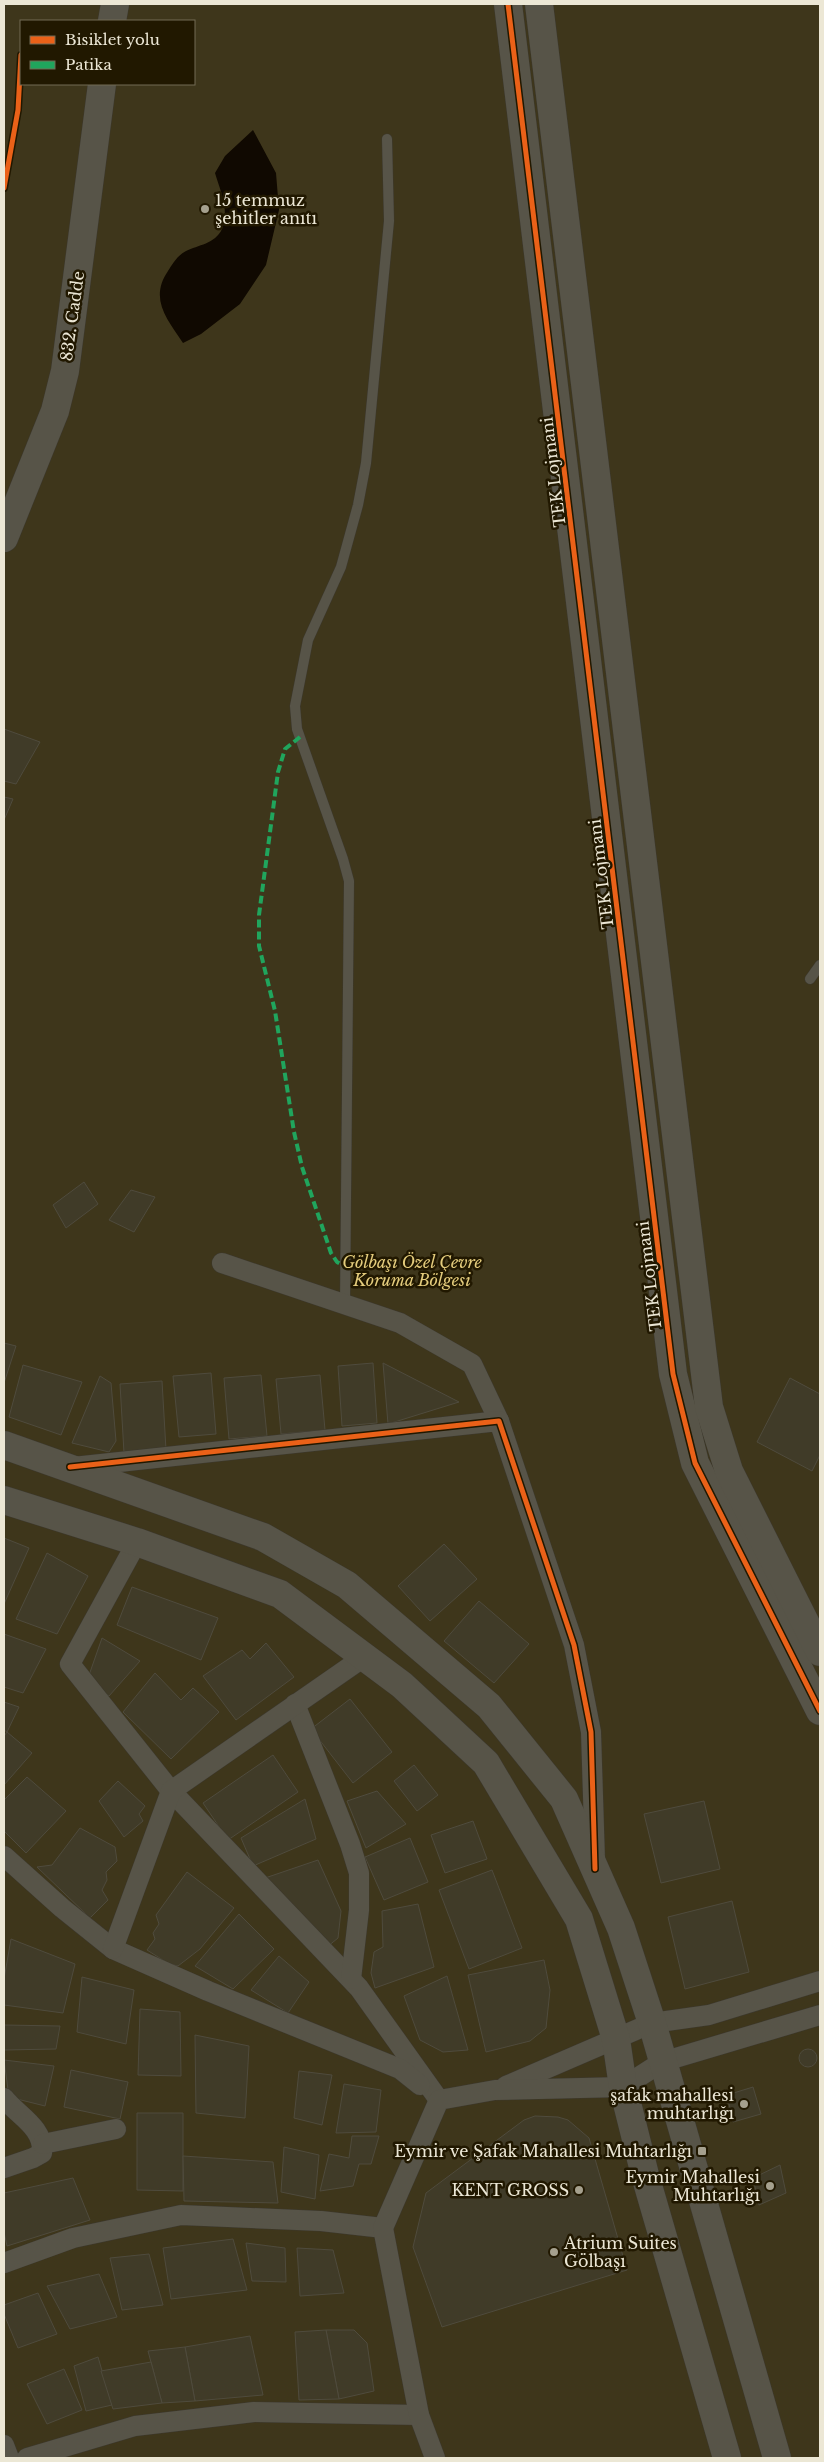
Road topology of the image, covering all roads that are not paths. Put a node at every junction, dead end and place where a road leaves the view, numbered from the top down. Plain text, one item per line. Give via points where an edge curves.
1 (115, 4) edge
2 (508, 4) edge
3 (540, 4) edge
4 (112, 20) edge
5 (102, 85) edge
6 (387, 139) dead end
7 (4, 538) edge
8 (820, 965) edge
9 (810, 979) dead end
10 (222, 1263) dead end
11 (345, 1304) junction
12 (499, 1420) junction
13 (4, 1445) edge
14 (70, 1467) junction
15 (4, 1500) edge
16 (137, 1542) junction
17 (820, 1652) edge
18 (364, 1657) junction
19 (295, 1704) junction
20 (819, 1705) edge
21 (170, 1791) junction
22 (4, 1856) edge
23 (595, 1869) junction
24 (113, 1949) junction
25 (352, 1980) junction
26 (820, 1981) edge
27 (820, 2015) edge
28 (652, 2023) junction
29 (616, 2039) junction
30 (662, 2062) junction
31 (623, 2088) junction
32 (495, 2090) junction
33 (4, 2098) edge
34 (439, 2100) junction
35 (116, 2129) dead end
36 (43, 2144) junction
37 (4, 2168) edge
38 (383, 2228) junction
39 (4, 2263) edge
40 (420, 2415) junction
41 (4, 2445) edge
42 (9, 2458) edge
43 (27, 2458) edge
44 (435, 2458) edge
45 (727, 2458) edge
46 (777, 2458) edge

1 - 4 street
2 - 20 street, TEK Lojmani via 673,1374 695,1463
3 - 17 street via 710,1407 729,1472
5 - 7 street, 832. Cadde via 65,371 56,411
6 - 11 lane via 389,221 366,463 341,567 308,640 295,706 297,729 349,881
8 - 9 lane
10 - 11 street
11 - 12 street via 400,1323 472,1364
12 - 14 street
12 - 23 street via 574,1645 591,1732
13 - 14 street
14 - 23 street via 263,1537 346,1584 490,1706 564,1799
15 - 16 street
16 - 18 street via 280,1594
16 - 21 street via 70,1664
18 - 19 street
18 - 29 street via 402,1685 486,1763 579,1919
19 - 21 street
19 - 25 street via 350,1844 358,1873 359,1910
21 - 24 street
21 - 25 street
22 - 24 street
23 - 28 street via 621,1928
24 - 34 street via 400,2069
25 - 34 street
26 - 28 street via 709,2014
27 - 30 street
28 - 29 street
28 - 30 street
29 - 31 street
29 - 32 street
30 - 31 street
30 - 46 street
31 - 32 street
31 - 45 street
32 - 34 street
33 - 36 street via 38,2133
34 - 38 street
35 - 36 street
36 - 37 street via 42,2153
38 - 39 street via 321,2221 182,2215 73,2238
38 - 40 street
40 - 43 street via 254,2412 135,2426
40 - 44 street
41 - 42 street

